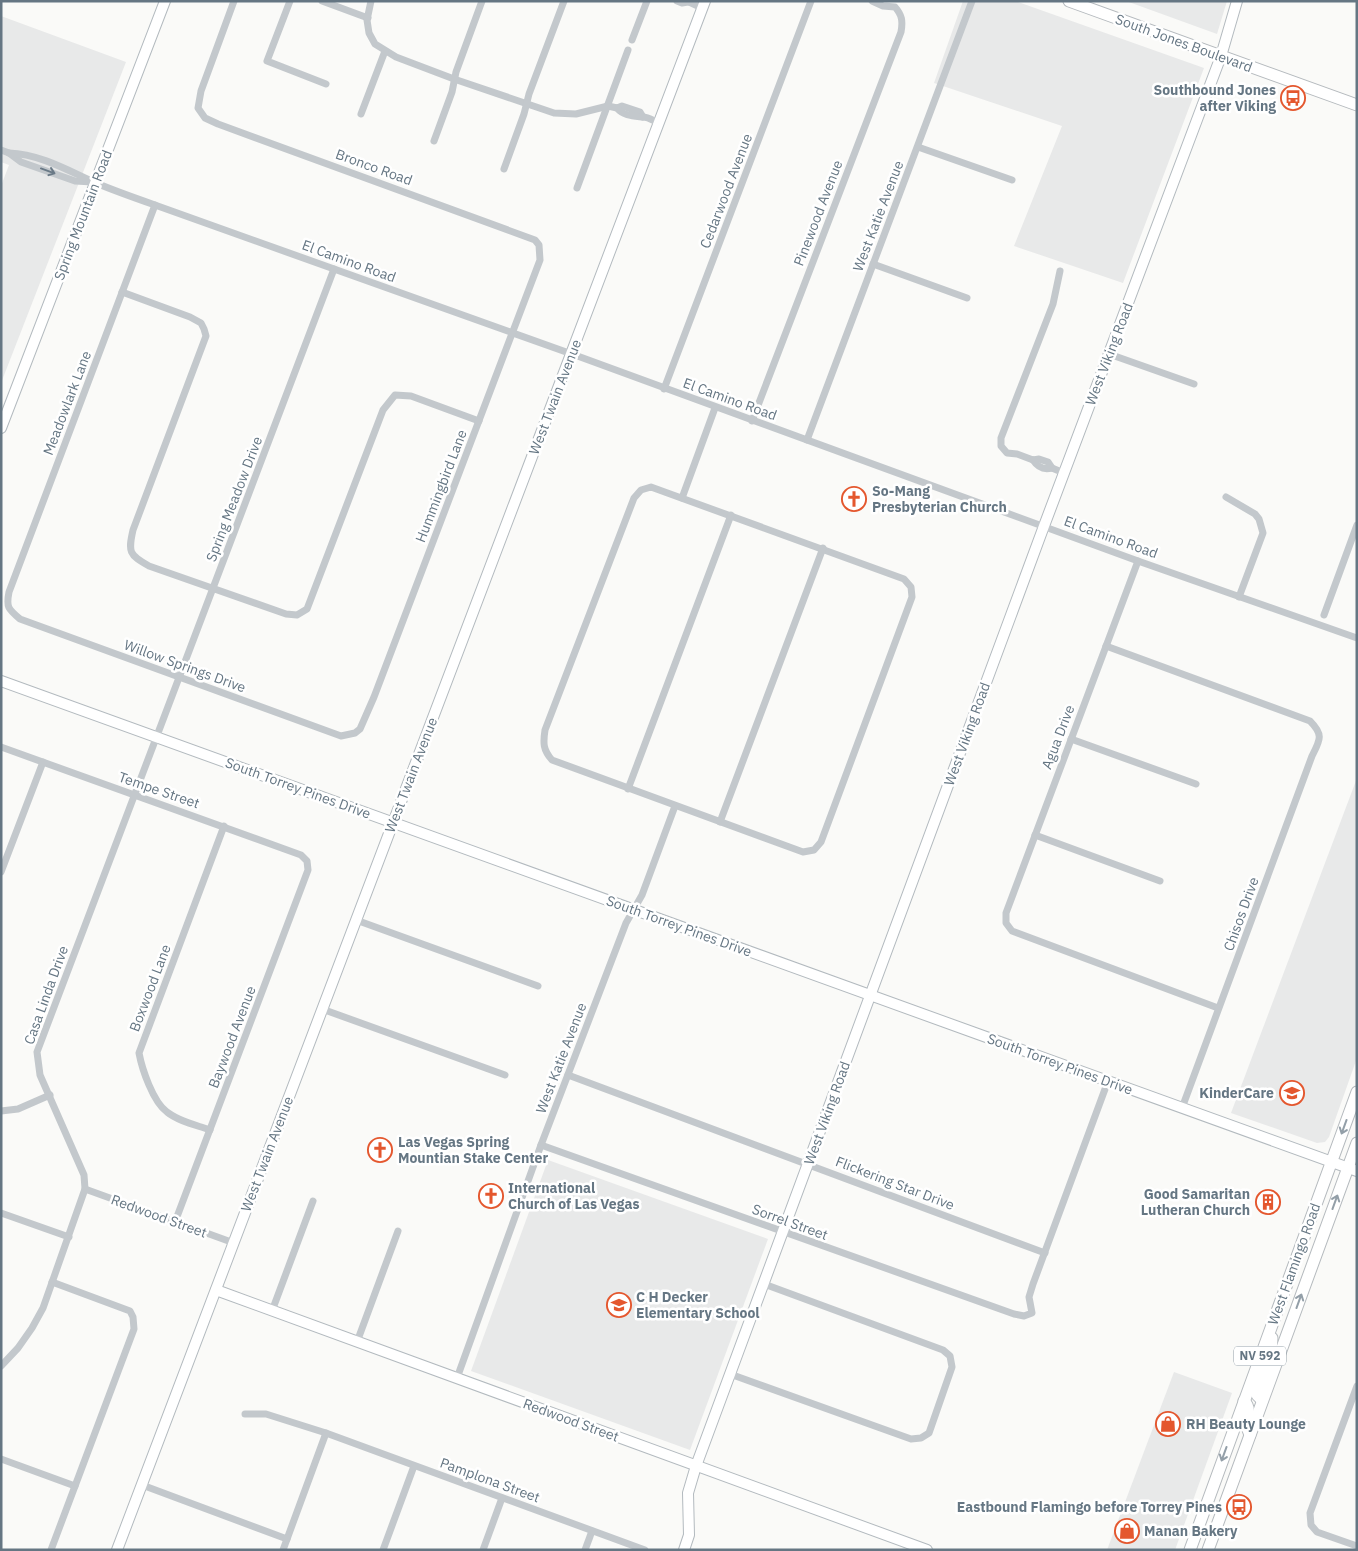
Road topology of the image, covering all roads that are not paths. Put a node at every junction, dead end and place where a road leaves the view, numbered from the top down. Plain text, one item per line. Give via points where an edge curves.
1 (165, 1) edge
2 (234, 1) edge
3 (290, 1) edge
4 (322, 1) edge
5 (371, 1) edge
6 (482, 1) edge
7 (564, 1) edge
8 (647, 1) edge
9 (677, 1) edge
10 (811, 1) edge
11 (872, 1) edge
12 (972, 1) edge
13 (1068, 1) edge
14 (1237, 1) edge
15 (688, 2) edge
16 (704, 4) edge
17 (368, 18) junction
18 (632, 40) dead end
19 (628, 50) dead end
20 (385, 51) junction
21 (1220, 56) junction
22 (454, 79) junction
23 (326, 84) dead end
24 (527, 103) junction
25 (1357, 105) edge
26 (608, 106) junction
27 (361, 114) dead end
28 (659, 123) junction
29 (434, 141) dead end
30 (918, 147) junction
31 (1, 150) edge
32 (504, 169) dead end
33 (1012, 180) dead end
34 (96, 183) junction
35 (577, 188) dead end
36 (155, 205) junction
37 (539, 245) joint
38 (873, 264) junction
39 (334, 269) junction
40 (1060, 271) dead end
41 (122, 292) junction
42 (967, 298) dead end
43 (513, 334) junction
44 (571, 354) junction
45 (1109, 354) junction
46 (1194, 384) dead end
47 (664, 389) junction
48 (715, 408) junction
49 (479, 421) junction
50 (752, 421) junction
51 (1, 428) edge
52 (807, 440) junction
53 (1064, 473) junction
54 (1226, 497) dead end
55 (682, 498) junction
56 (731, 515) junction
57 (1357, 525) edge
58 (1044, 526) junction
59 (1354, 541) edge
60 (824, 548) junction
61 (1138, 561) junction
62 (213, 588) junction
63 (1239, 597) junction
64 (9, 610) joint
65 (1324, 615) dead end
66 (1357, 638) edge
67 (1106, 646) junction
68 (180, 677) junction
69 (1, 681) edge
70 (356, 733) joint
71 (157, 738) junction
72 (1071, 739) junction
73 (1, 747) edge
74 (43, 762) junction
75 (1196, 784) dead end
76 (628, 789) junction
77 (134, 795) junction
78 (674, 806) junction
79 (393, 822) junction
80 (720, 822) junction
81 (224, 826) junction
82 (1034, 835) junction
83 (306, 861) joint
84 (1, 872) edge
85 (1160, 881) dead end
86 (634, 910) junction
87 (356, 920) junction
88 (538, 986) dead end
89 (870, 995) junction
90 (1218, 1008) junction
91 (322, 1009) junction
92 (505, 1075) dead end
93 (568, 1075) junction
94 (1108, 1081) junction
95 (1357, 1092) edge
96 (50, 1096) junction
97 (1182, 1108) junction
98 (1, 1111) edge
99 (210, 1130) junction
100 (1357, 1143) edge
101 (541, 1145) junction
102 (1331, 1162) junction
103 (808, 1164) junction
104 (1352, 1170) edge
105 (85, 1189) junction
106 (313, 1201) dead end
107 (1, 1213) edge
108 (175, 1222) junction
109 (398, 1231) dead end
110 (782, 1232) junction
111 (69, 1237) junction
112 (234, 1243) junction
113 (1045, 1253) junction
114 (52, 1282) junction
115 (764, 1284) junction
116 (216, 1290) junction
117 (272, 1311) junction
118 (1273, 1321) junction
119 (357, 1342) junction
120 (1, 1366) edge
121 (730, 1374) junction
122 (457, 1378) junction
123 (1357, 1386) edge
124 (1262, 1400) junction
125 (1244, 1401) junction
126 (245, 1414) dead end
127 (326, 1433) junction
128 (1250, 1435) junction
129 (1, 1459) edge
130 (414, 1466) junction
131 (696, 1466) junction
132 (142, 1485) junction
133 (74, 1486) junction
134 (502, 1498) junction
135 (592, 1530) junction
136 (287, 1539) junction
137 (1357, 1546) edge
138 (51, 1550) edge
139 (117, 1550) edge
140 (283, 1550) edge
141 (383, 1550) edge
142 (483, 1550) edge
143 (585, 1550) edge
144 (646, 1550) edge
145 (684, 1550) edge
146 (927, 1550) edge
147 (1190, 1550) edge
148 (1208, 1550) edge

1 - 34 street, Spring Mountain Road
2 - 37 street, Bronco Road via 201,91 198,108 204,118 535,240
3 - 23 street via 267,62
4 - 17 street
5 - 17 street
6 - 22 street
7 - 24 street
8 - 18 street
9 - 15 street
10 - 47 street, Cedarwood Avenue
11 - 50 street, Pinewood Avenue via 895,7 903,22 901,32
12 - 30 street, West Katie Avenue
13 - 21 main road, South Jones Boulevard
14 - 21 street, West Viking Road
15 - 16 street
16 - 28 street, West Twain Avenue
17 - 20 street via 372,39
19 - 26 street
20 - 22 street
20 - 27 street
21 - 25 main road, South Jones Boulevard
21 - 45 street, West Viking Road
22 - 24 street
22 - 29 street
24 - 26 street via 554,113 576,114
24 - 32 street
26 - 28 street via 630,108
26 - 35 street
28 - 44 street, West Twain Avenue
30 - 33 street
30 - 38 street, West Katie Avenue
31 -> 34 street, El Camino Road via 21,162 75,181
34 - 36 street, El Camino Road
34 - 51 street, Spring Mountain Road
36 - 39 street, El Camino Road
36 - 41 street, Meadowlark Lane
37 - 43 street, Hummingbird Lane via 540,260
38 - 42 street
38 - 52 street, West Katie Avenue
39 - 43 street, El Camino Road
39 - 62 street, Spring Meadow Drive
40 - 53 street via 1052,304 1001,438 1007,453 1040,459
41 - 62 street via 190,317 200,323 206,336 129,548 136,559 149,566
41 - 64 street, Meadowlark Lane via 9,592
43 - 44 street, El Camino Road
43 - 49 street, Hummingbird Lane
44 - 47 street, El Camino Road
44 - 79 street, West Twain Avenue
45 - 46 street
45 - 53 street, West Viking Road
47 - 48 street, El Camino Road
48 - 50 street, El Camino Road
48 - 55 street
49 - 62 street via 411,396 395,395 383,410 307,609 303,612 286,614
49 - 70 street, Hummingbird Lane via 374,697
50 - 52 street, El Camino Road
52 - 58 street, El Camino Road
53 - 58 street, West Viking Road
54 - 63 street via 1255,514 1263,533
55 - 56 street
55 - 76 street via 651,487 641,490 634,498 545,730 545,752 552,760
56 - 60 street
56 - 76 street
57 - 59 street
58 - 61 street, El Camino Road
58 - 89 street, West Viking Road
59 - 65 street
60 - 80 street
60 - 80 street via 904,579 911,587 912,597 821,842 814,850 803,852
61 - 63 street, El Camino Road
61 - 67 street, Agua Drive
62 - 68 street, Spring Meadow Drive
63 - 66 street, El Camino Road
64 - 68 street, Willow Springs Drive via 20,619
67 - 72 street, Agua Drive
67 - 90 street, Chisos Drive via 1310,721 1318,729 1320,740
68 - 70 street, Willow Springs Drive via 341,736
68 - 71 street, Spring Meadow Drive
69 - 71 street, South Torrey Pines Drive
71 - 77 street, Casa Linda Drive
71 - 79 street, South Torrey Pines Drive
72 - 75 street
72 - 82 street, Agua Drive
73 - 74 street, Tempe Street
74 - 77 street, Tempe Street
74 - 84 street
76 - 78 street
77 - 81 street, Tempe Street
77 - 96 street, Casa Linda Drive via 37,1052 40,1074
78 - 80 street
78 - 86 street, West Katie Avenue
79 - 86 street, South Torrey Pines Drive
79 - 87 street, West Twain Avenue
81 - 83 street, Tempe Street via 301,854
81 - 99 street, Boxwood Lane via 139,1053 142,1067 165,1111
82 - 85 street
82 - 90 street, Agua Drive via 1006,912 1006,924 1012,931
83 - 99 street, Baywood Avenue via 308,870
86 - 89 street, South Torrey Pines Drive
86 - 93 street, West Katie Avenue via 626,923
87 - 88 street
87 - 91 street, West Twain Avenue
89 - 94 street, South Torrey Pines Drive
89 - 103 street, West Viking Road
90 - 97 street, Chisos Drive
91 - 92 street
91 - 112 street, West Twain Avenue
93 - 101 street, West Katie Avenue
93 - 103 street, Flickering Star Drive
94 - 97 street, South Torrey Pines Drive
94 - 113 street
95 -> 102 main road, West Flamingo Road / NV 592
96 - 98 street via 18,1109
96 - 105 street, Casa Linda Drive via 84,1174
97 - 102 street, South Torrey Pines Drive
99 - 108 street, Baywood Avenue
100 - 104 main road, West Flamingo Road / NV 592
101 - 110 street, Sorrel Street
101 - 122 street, West Katie Avenue
102 - 104 street, South Torrey Pines Drive
102 - 118 main road, West Flamingo Road / NV 592
103 - 110 street, West Viking Road
103 - 113 street, Flickering Star Drive
124 -> 104 main road, West Flamingo Road / NV 592
105 - 108 street, Redwood Street
105 - 111 street
106 - 117 street
107 - 111 street
108 - 112 street, Redwood Street
109 - 119 street
110 - 113 street, Sorrel Street via 1024,1316 1032,1313 1029,1297
110 - 115 street, West Viking Road
111 - 114 street
112 - 116 street, West Twain Avenue
114 - 120 street via 32,1328
114 - 133 street via 130,1311 133,1317 134,1329
115 - 121 street, West Viking Road
115 - 121 street via 943,1350 950,1356 952,1367 929,1433 911,1439
116 - 117 street, Redwood Street
116 - 132 street, West Twain Avenue
117 - 119 street, Redwood Street
118 - 124 main road via 1270,1351 1257,1390
118 - 125 main road, West Flamingo Road / NV 592
119 - 122 street, Redwood Street
121 - 131 street, West Viking Road
122 - 131 street, Redwood Street
123 - 137 street via 1310,1514 1311,1525 1317,1532
124 - 128 main road, West Flamingo Road / NV 592
125 - 128 main road via 1249,1407 1245,1422
125 -> 147 main road, West Flamingo Road / NV 592
126 - 127 street, Pamplona Street via 266,1414
127 - 130 street, Pamplona Street
127 - 136 street
128 - 148 main road, West Flamingo Road / NV 592
129 - 133 street
130 - 134 street, Pamplona Street
130 - 141 street
131 - 145 street, West Viking Road via 688,1493 689,1536
131 - 146 street, Redwood Street
132 - 136 street
132 - 139 street, West Twain Avenue
133 - 138 street
134 - 135 street, Pamplona Street
134 - 142 street
135 - 143 street
135 - 144 street, Pamplona Street
136 - 140 street

